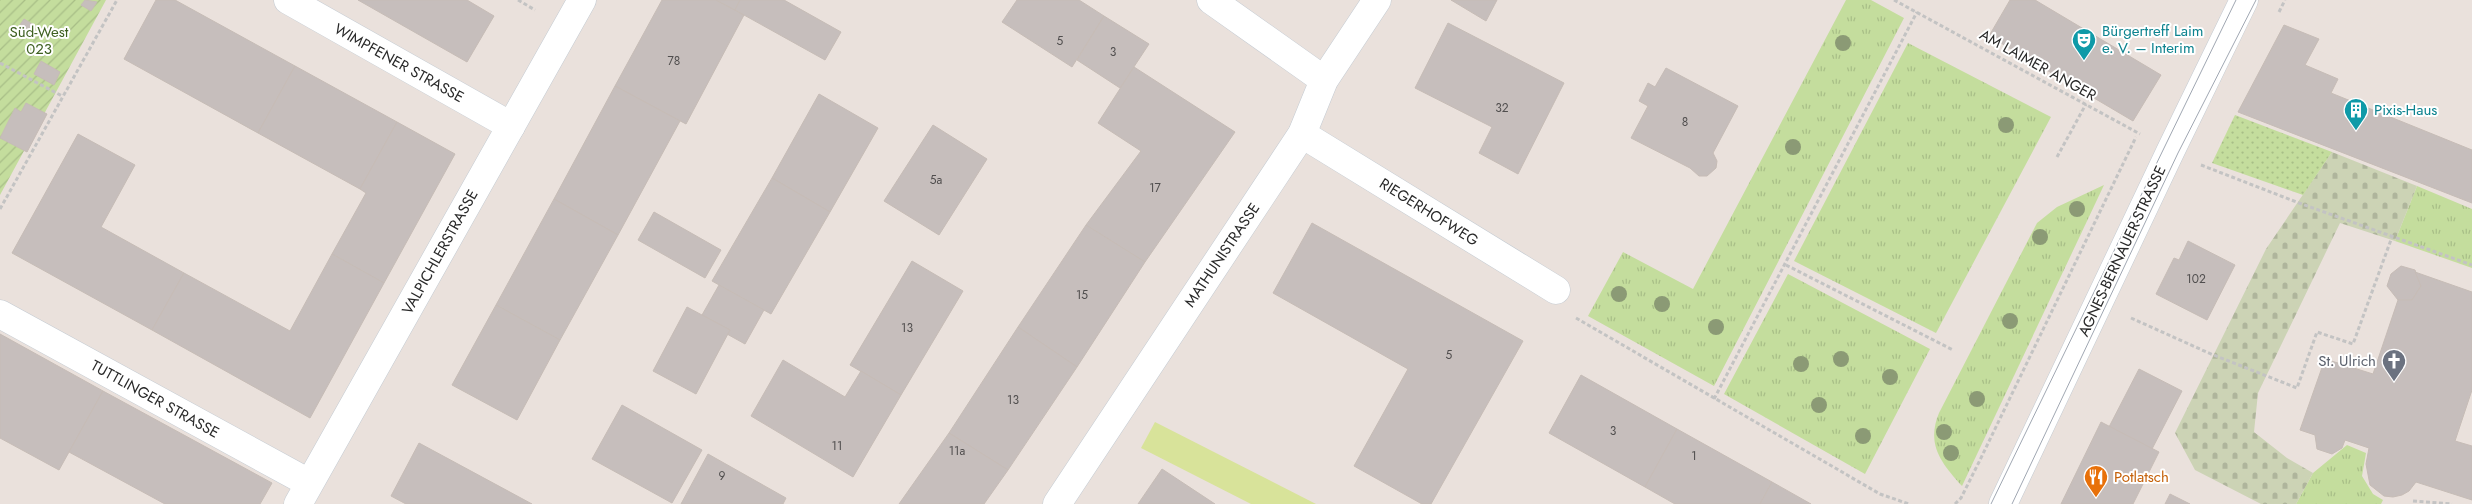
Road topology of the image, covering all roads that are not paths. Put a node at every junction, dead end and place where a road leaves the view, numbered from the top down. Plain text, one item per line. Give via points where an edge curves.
1 (288, 0) edge
2 (582, 0) edge
3 (1212, 0) edge
4 (1376, 0) edge
5 (2244, 0) edge
6 (1324, 80) junction
7 (511, 126) junction
8 (1302, 134) junction
9 (1556, 290) road end
10 (0, 314) edge
11 (304, 493) edge
12 (1057, 504) edge
13 (2003, 504) edge

1 - 7 street, WIMPFENER STRASSE
2 - 7 street, VALPICHLERSTRASSE
3 - 6 street
4 - 6 street, MATHUNISTRASSE
5 - 13 street, AGNES-BERNAUER-STRASSE
6 - 8 street, MATHUNISTRASSE
7 - 11 street, VALPICHLERSTRASSE
8 - 9 street, RIEGERHOFWEG
8 - 12 street, MATHUNISTRASSE
10 - 11 street, TUTTLINGER STRASSE

